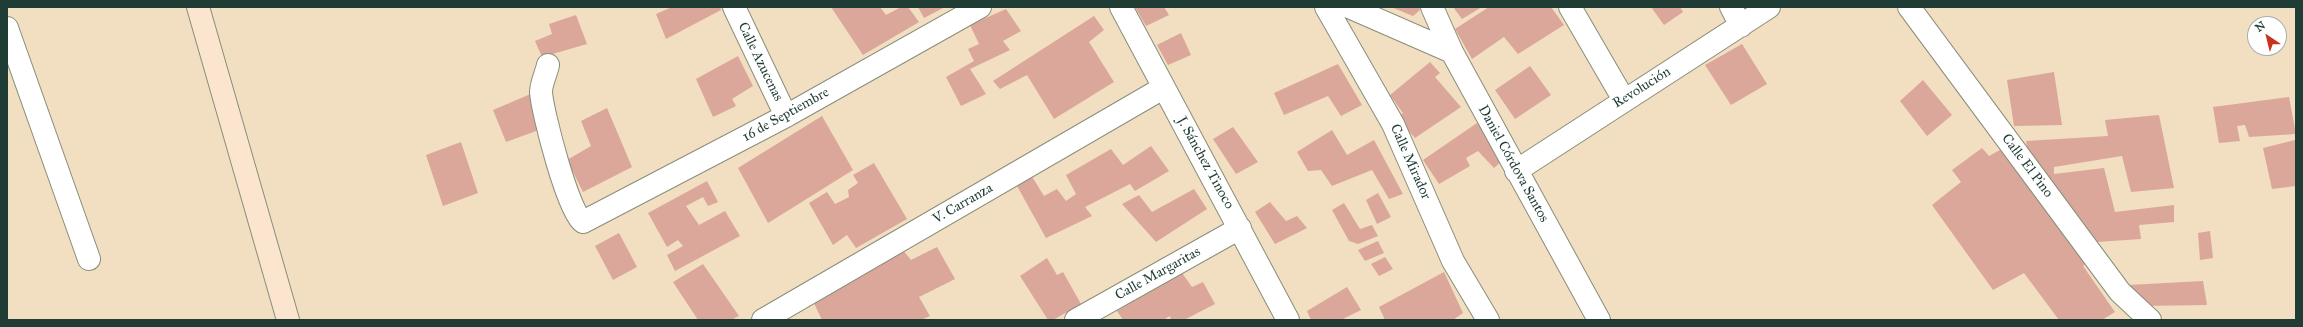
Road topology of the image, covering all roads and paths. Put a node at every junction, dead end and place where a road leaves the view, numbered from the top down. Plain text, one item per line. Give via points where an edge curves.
1 (198, 7) edge
2 (734, 7) edge
3 (980, 7) edge
4 (1121, 7) edge
5 (1326, 7) edge
6 (1350, 7) edge
7 (1432, 7) edge
8 (1570, 7) edge
9 (1731, 7) edge
10 (1769, 7) edge
11 (1909, 7) edge
12 (1741, 26) junction
13 (7, 28) edge
14 (1452, 52) junction
15 (548, 65) dead end
16 (1163, 88) junction
17 (1624, 100) junction
18 (786, 116) junction
19 (1516, 171) junction
20 (1240, 228) junction
21 (89, 259) dead end
22 (288, 320) edge
23 (763, 320) edge
24 (1076, 320) edge
25 (1288, 320) edge
26 (1488, 320) edge
27 (1599, 320) edge
28 (2150, 320) edge

1 - 22 main road
2 - 18 street, Calle Azucenas
3 - 18 street, 16 de Septiembre
4 - 16 street, J. Sánchez Tinoco
5 - 26 street, Calle Mirador via 1393,124 1453,262
6 - 14 street
7 - 14 street, Daniel Córdova Santos
8 - 17 street
9 - 12 street
10 - 12 street, Revolución
11 - 28 street, Calle El Pino via 2120,292
12 - 17 street, Revolución
13 - 21 street
14 - 19 street, Daniel Córdova Santos
15 - 18 street, 16 de Septiembre via 541,92 570,202 578,220 583,222
16 - 20 street, J. Sánchez Tinoco
16 - 23 street, V. Carranza
17 - 19 street, Revolución
19 - 27 street, Daniel Córdova Santos
20 - 24 street, Calle Margaritas
20 - 25 street, J. Sánchez Tinoco

